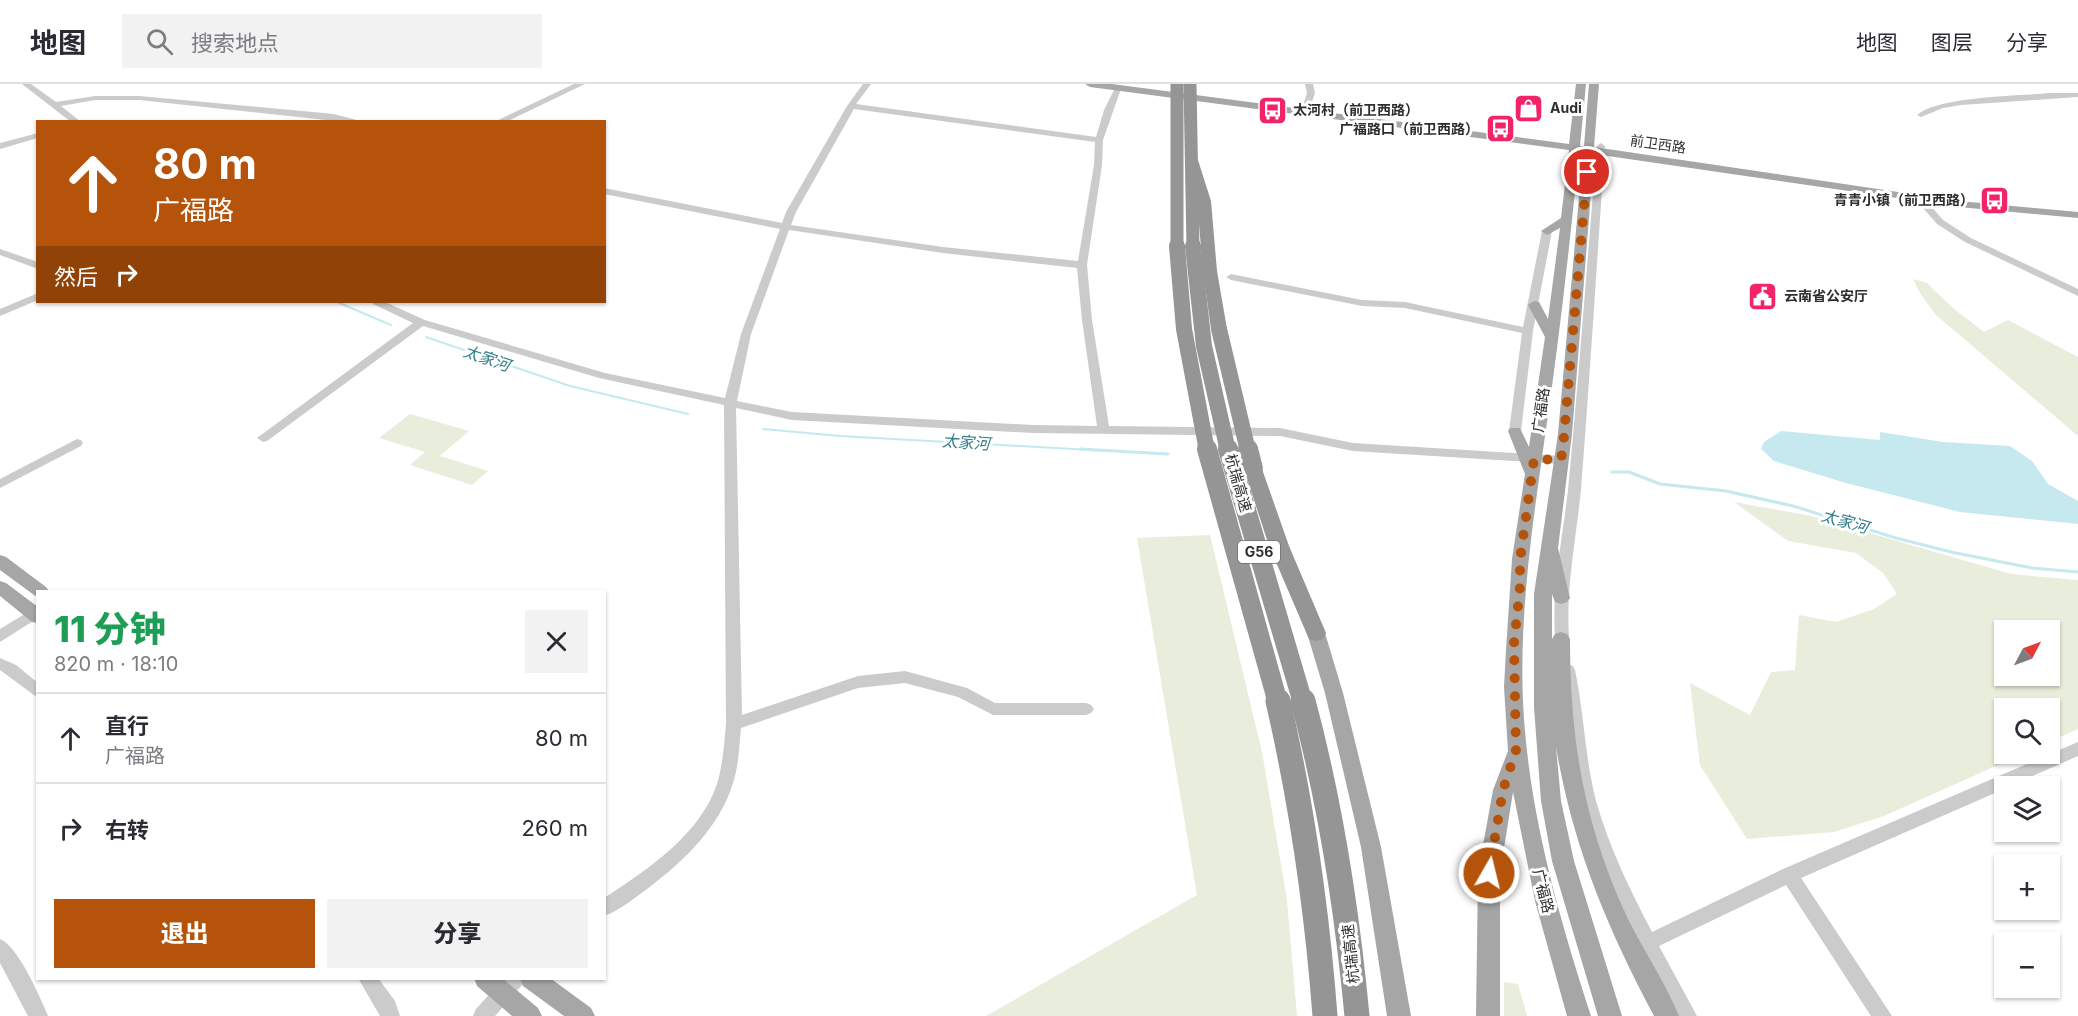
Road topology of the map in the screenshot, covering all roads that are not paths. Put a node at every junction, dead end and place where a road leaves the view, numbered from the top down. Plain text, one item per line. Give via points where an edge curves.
1 (26, 84) edge
2 (581, 84) edge
3 (867, 84) edge
4 (1090, 84) edge
5 (1177, 84) edge
6 (1190, 84) edge
7 (1309, 84) edge
8 (1581, 84) edge
9 (1594, 84) edge
10 (1117, 86) edge
11 (2078, 95) edge
12 (54, 105) junction
13 (852, 106) junction
14 (1306, 108) junction
15 (1921, 115) dead end
16 (74, 120) edge
17 (350, 120) edge
18 (502, 120) edge
19 (36, 136) edge
20 (1100, 140) junction
21 (0, 146) edge
22 (1588, 146) junction
23 (1190, 154) junction
24 (606, 191) edge
25 (1920, 199) junction
26 (2078, 209) edge
27 (2078, 215) edge
28 (1567, 219) junction
29 (785, 227) junction
30 (1547, 231) joint
31 (0, 252) edge
32 (36, 265) edge
33 (1082, 265) junction
34 (1231, 277) dead end
35 (2078, 293) edge
36 (36, 297) edge
37 (379, 303) edge
38 (1534, 305) junction
39 (0, 313) edge
40 (421, 321) junction
41 (1528, 331) junction
42 (1552, 337) junction
43 (1580, 393) junction
44 (730, 404) junction
45 (1104, 430) junction
46 (1515, 431) joint
47 (1565, 434) junction
48 (263, 438) dead end
49 (1561, 460) junction
50 (1531, 464) junction
51 (0, 475) edge
52 (0, 484) edge
53 (1549, 544) junction
54 (0, 561) edge
55 (0, 587) edge
56 (39, 590) edge
57 (1561, 598) junction
58 (35, 615) edge
59 (1316, 633) joint
60 (0, 636) edge
61 (1562, 639) junction
62 (0, 664) edge
63 (36, 690) edge
64 (1086, 709) dead end
65 (734, 724) junction
66 (2078, 749) edge
67 (1516, 750) junction
68 (1789, 874) junction
69 (606, 907) edge
70 (1648, 942) junction
71 (0, 948) edge
72 (369, 980) edge
73 (492, 980) edge
74 (534, 980) edge
75 (509, 985) edge
76 (38, 1016) edge
77 (390, 1016) edge
78 (483, 1016) edge
79 (530, 1016) edge
80 (583, 1016) edge
81 (1325, 1016) edge
82 (1358, 1016) edge
83 (1399, 1016) edge
84 (1488, 1016) edge
85 (1579, 1016) edge
86 (1610, 1016) edge
87 (1667, 1016) edge
88 (1687, 1016) edge
89 (1882, 1016) edge

1 - 12 street
2 - 18 street
3 - 13 street
4 - 10 main road, 前卫西路
5 - 81 highway, 杭瑞高速 / G56, bridge via 1174,229 1185,344 1204,439 1295,777 1313,883
6 - 23 highway, 杭瑞高速 / G56, bridge
7 - 14 street via 1311,93
8 - 22 main road, 广福路
9 - 22 main road, 广福路
10 - 14 main road, 前卫西路
10 - 20 street
10 - 22 main road, 前卫西路
11 - 15 street via 1958,101 1932,107
12 - 16 street
12 - 17 street via 95,98 139,98
13 - 20 street
13 - 29 street
14 - 22 main road, 前卫西路
19 - 21 street
20 - 33 street
22 - 25 main road, 前卫西路
22 - 26 main road, 前卫西路 via 1944,197
22 - 28 main road, 广福路
22 - 43 street
22 - 47 main road, 广福路
23 - 59 highway, bridge via 1204,201 1210,271 1224,354 1253,469 1279,546
23 - 82 highway, 杭瑞高速 / G56, bridge via 1194,271 1208,364 1232,465 1300,687 1322,777 1342,885
24 - 29 street
25 - 27 main road, 前卫西路
25 - 35 street via 1940,222 1968,240
28 - 30 main road
28 - 42 main road, 广福路
29 - 33 street
29 - 44 street via 747,334
30 - 38 street
31 - 32 street
33 - 45 street
34 - 41 street via 1362,303 1405,305
36 - 39 street
37 - 40 street
38 - 41 street
38 - 42 main road
40 - 44 street via 603,376
40 - 48 street
41 - 46 street
42 - 50 main road, 广福路
43 - 47 main road
43 - 57 street via 1574,491
44 - 45 street via 809,417 990,428
44 - 65 street
45 - 50 street via 1280,432 1353,447
46 - 50 main road
47 - 49 main road, 广福路
49 - 50 street
49 - 53 main road, 广福路
50 - 67 main road, 广福路 via 1514,643
51 - 52 street via 73,441
53 - 57 main road
53 - 86 main road, 广福路 via 1542,664 1551,801 1576,910
54 - 56 main road
55 - 58 main road
57 - 61 street
58 - 60 street
59 - 83 main road via 1365,820
61 - 70 street via 1588,801 1617,878
61 - 87 main road via 1561,708 1575,801 1589,854 1608,902
62 - 63 street
64 - 65 street via 993,709 962,692 905,678 858,682
65 - 69 street via 729,767 709,819 682,850
66 - 68 street
67 - 84 main road via 1503,790 1489,873
67 - 85 main road, 广福路 via 1537,868
68 - 70 street
68 - 89 street
70 - 88 street
71 - 76 street
72 - 77 street
73 - 75 main road
74 - 80 main road
75 - 78 street
75 - 79 main road

